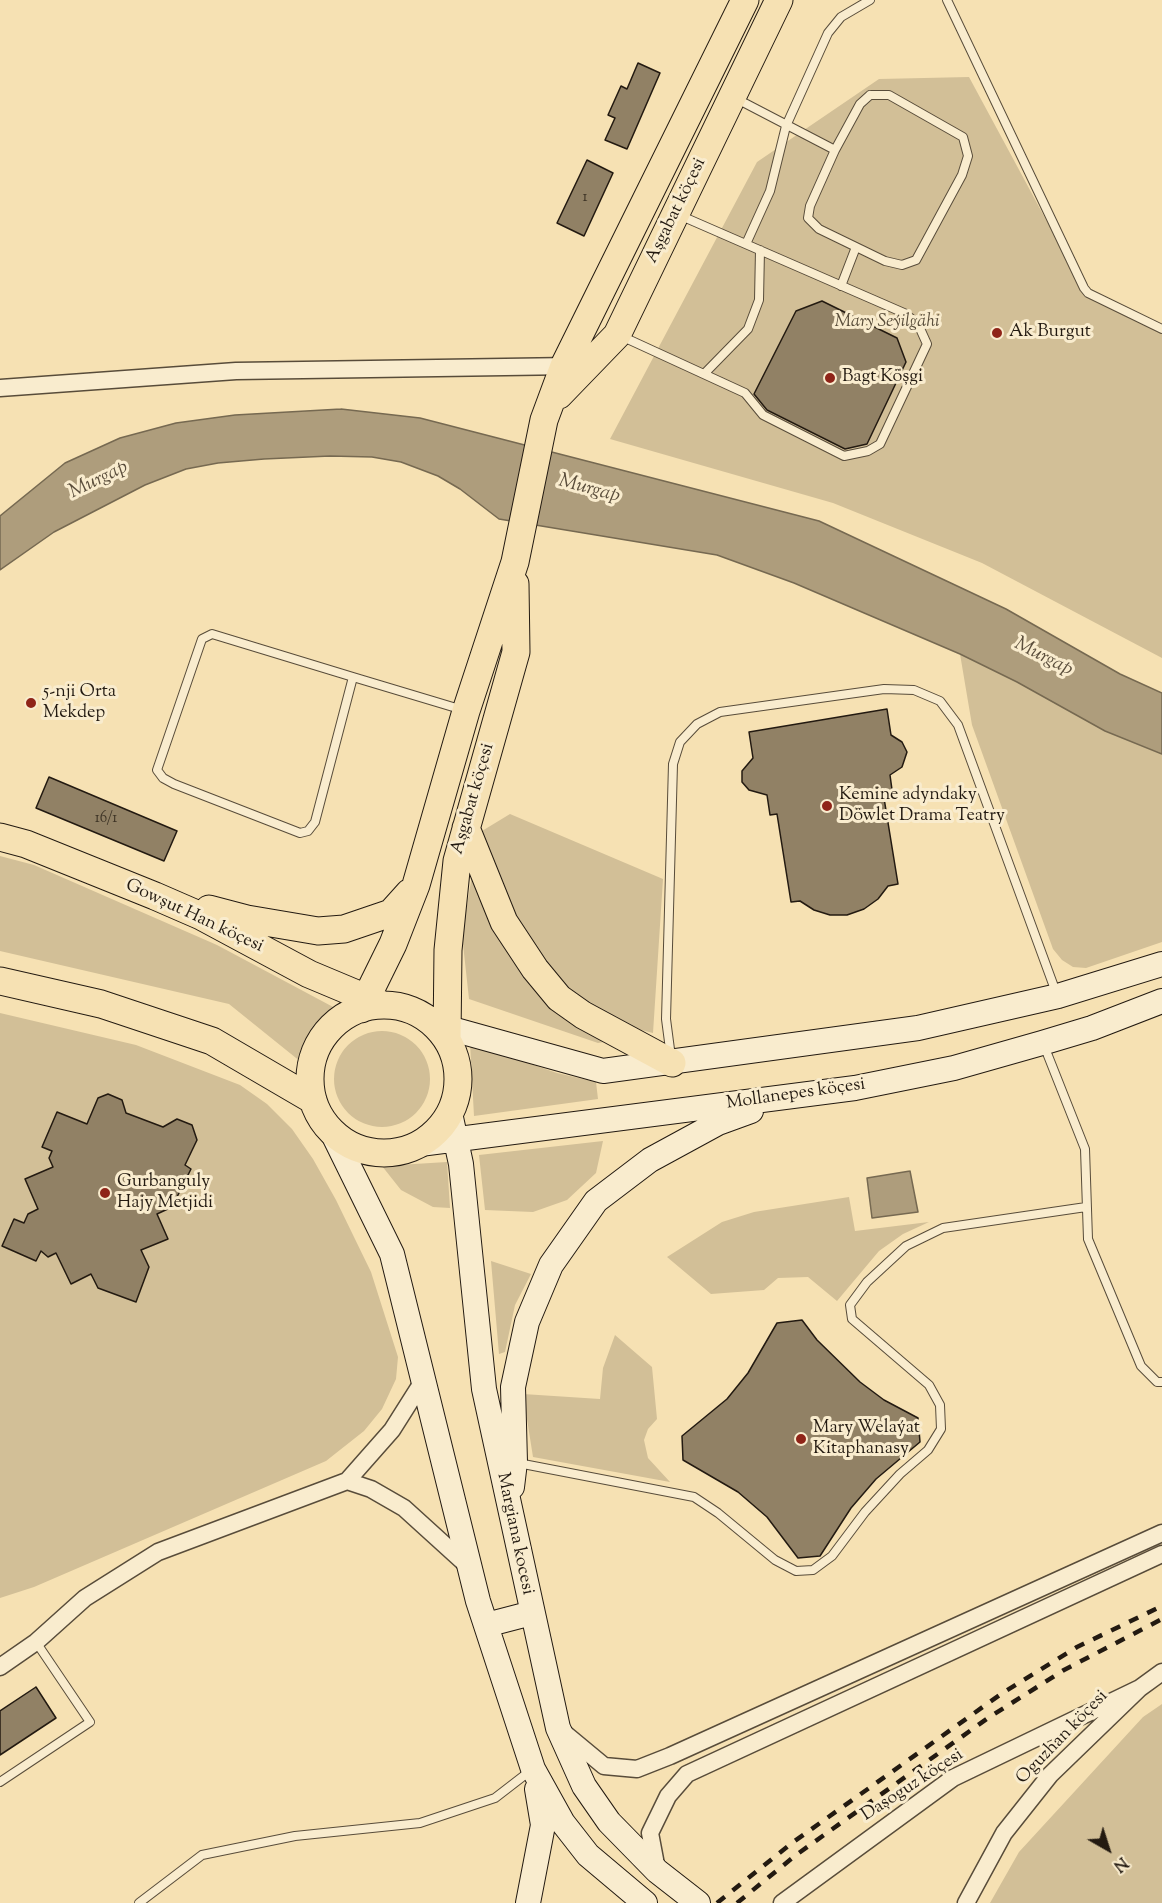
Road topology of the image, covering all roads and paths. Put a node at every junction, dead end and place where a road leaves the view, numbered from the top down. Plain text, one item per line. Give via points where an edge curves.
1 (745, 0) edge
2 (779, 0) edge
3 (870, 0) edge
4 (947, 0) edge
5 (733, 97) junction
6 (786, 126) junction
7 (835, 150) junction
8 (676, 214) junction
9 (746, 244) junction
10 (856, 247) junction
11 (760, 250) junction
12 (841, 285) junction
13 (1162, 329) edge
14 (617, 335) junction
15 (576, 365) junction
16 (704, 374) junction
17 (0, 388) edge
18 (515, 562) junction
19 (353, 677) junction
20 (466, 711) junction
21 (466, 828) junction
22 (0, 837) edge
23 (416, 885) junction
24 (155, 896) junction
25 (1162, 964) edge
26 (0, 981) edge
27 (1058, 996) junction
28 (1162, 1001) edge
29 (371, 1004) junction
30 (443, 1030) junction
31 (1042, 1043) junction
32 (672, 1063) junction
33 (796, 1095) junction
34 (313, 1100) junction
35 (450, 1113) junction
36 (332, 1132) junction
37 (455, 1140) junction
38 (420, 1144) junction
39 (1086, 1207) junction
40 (423, 1381) junction
41 (1162, 1382) edge
42 (506, 1461) junction
43 (347, 1481) junction
44 (1162, 1533) edge
45 (1162, 1554) edge
46 (470, 1568) junction
47 (532, 1613) junction
48 (486, 1625) junction
49 (944, 1632) junction
50 (36, 1642) junction
51 (954, 1650) junction
52 (0, 1666) edge
53 (1162, 1672) edge
54 (1140, 1688) junction
55 (558, 1728) junction
56 (533, 1769) junction
57 (0, 1782) edge
58 (657, 1870) junction
59 (638, 1901) edge
60 (139, 1903) edge
61 (528, 1903) edge
62 (698, 1903) edge
63 (782, 1903) edge
64 (966, 1903) edge

1 - 15 main road, Aşgabat köçesi
2 - 5 main road, Aşgabat köçesi
3 - 6 lane via 841,17 828,33
4 - 13 lane via 1083,288
5 - 6 lane
5 - 8 main road, Aşgabat köçesi
6 - 7 lane
6 - 9 lane via 770,191
7 - 10 lane via 808,218 819,229
7 - 10 lane via 860,105 870,95 889,95 963,137 968,156 962,175 916,260 902,265
8 - 9 lane
8 - 14 main road, Aşgabat köçesi
9 - 11 lane
10 - 12 lane
11 - 12 lane
11 - 16 lane via 759,300 748,329
12 - 16 lane via 904,313 918,324 927,344 880,444 843,456 763,414 745,393
14 - 15 main road, Aşgabat köçesi
14 - 16 lane
15 - 17 street via 236,371
15 - 18 main road, Aşgabat köçesi via 547,412
18 - 20 main road, Aşgabat köçesi
18 - 21 main road, Aşgabat köçesi via 516,652
19 - 19 lane via 212,634 202,639 157,770 174,784 300,833 308,831 315,822
19 - 20 lane
20 - 23 main road, Aşgabat köçesi
21 - 30 main road, Aşgabat köçesi via 457,861
21 - 32 main road via 504,922 559,998
22 - 24 main road, Gowşut Han köçesi
23 - 24 main road via 391,913 344,929 318,931 247,919
23 - 29 main road, Aşgabat köçesi
24 - 29 main road, Gowşut Han köçesi
25 - 27 main road
26 - 34 main road via 101,1004 212,1041
27 - 32 main road via 918,1028
27 - 32 lane via 958,725 939,701 914,690 884,689 720,712 697,724 680,742 673,764 666,1019
28 - 31 main road, Mollanepes köçesi
29 - 30 main road via 417,1013
29 - 34 main road via 341,1019 325,1035 314,1055 310,1078
30 - 32 main road via 603,1071
30 - 35 main road via 455,1056 458,1075
31 - 33 main road, Mollanepes köçesi via 954,1068 855,1088
31 - 39 lane via 1085,1149
33 - 37 main road, Mollanepes köçesi
33 - 42 main road via 718,1123 650,1160 596,1201 551,1265 527,1322 513,1387
34 - 36 main road
35 - 37 main road, Margiana kocesi
35 - 38 main road
36 - 38 main road via 352,1146 374,1152 398,1152
36 - 40 main road via 392,1254
37 - 38 main road, Mollanepes köçesi
37 - 42 main road, Margiana kocesi via 461,1164 484,1389
39 - 41 lane via 1088,1239 1141,1366 1157,1382
39 - 42 lane via 944,1228 906,1246 867,1282 850,1305 852,1319 929,1385 940,1405 941,1429 928,1450 879,1497 832,1556 813,1570 796,1571 775,1560 694,1497
40 - 43 street via 392,1430
40 - 46 main road
42 - 47 main road, Margiana kocesi via 509,1510
43 - 46 street via 371,1489 404,1508
43 - 50 street via 158,1552 85,1598
44 - 49 street
45 - 51 street
46 - 48 main road
47 - 48 main road
47 - 55 main road, Margiana kocesi
48 - 56 main road
49 - 51 street
49 - 55 street via 637,1769 604,1766
50 - 52 street
50 - 57 lane via 90,1722
51 - 58 street via 687,1774 668,1796 650,1833
53 - 54 street, Oguzhan köçesi
54 - 63 street, Daşoguz köçesi via 953,1778
54 - 64 street, Oguzhan köçesi via 1050,1775 1004,1833
55 - 58 main road, Margiana kocesi via 584,1786 609,1822
56 - 59 main road via 563,1823 588,1855
56 - 60 lane via 495,1798 420,1823 295,1836 202,1855
56 - 61 main road via 543,1825
58 - 59 main road
58 - 62 main road, Margiana kocesi

